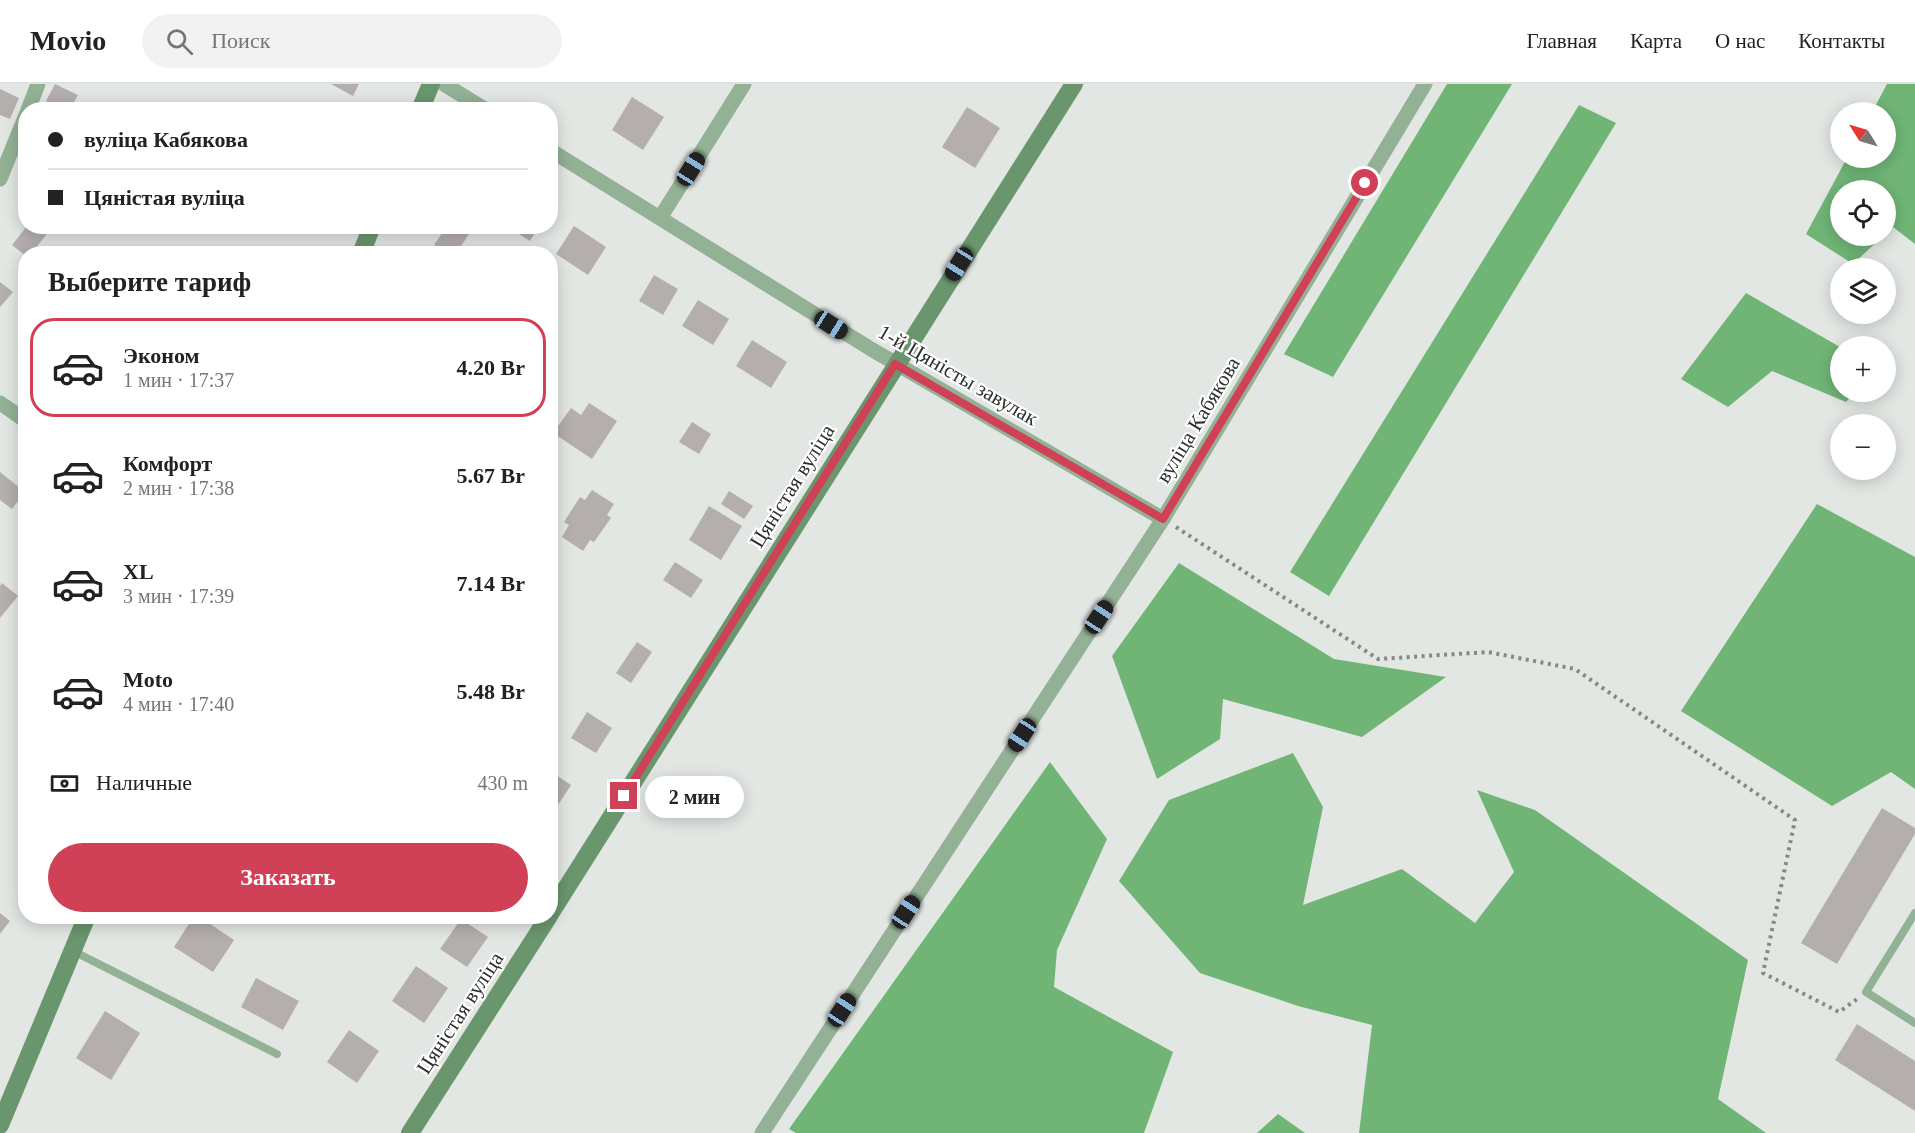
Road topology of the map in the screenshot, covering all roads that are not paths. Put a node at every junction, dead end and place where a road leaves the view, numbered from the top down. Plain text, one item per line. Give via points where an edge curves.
1 (38, 84) edge
2 (431, 84) edge
3 (444, 84) edge
4 (744, 84) edge
5 (1074, 84) edge
6 (1425, 84) edge
7 (31, 102) edge
8 (423, 102) edge
9 (473, 102) edge
10 (18, 135) edge
11 (558, 155) edge
12 (0, 179) edge
13 (660, 218) junction
14 (895, 364) junction
15 (0, 403) edge
16 (18, 415) edge
17 (1163, 519) junction
18 (558, 901) edge
19 (1915, 914) edge
20 (84, 924) edge
21 (544, 924) edge
22 (72, 951) junction
23 (1915, 1023) edge
24 (277, 1054) dead end
25 (0, 1125) edge
26 (410, 1133) edge
27 (762, 1133) edge

1 - 7 street
2 - 8 street
3 - 9 street
4 - 13 street
5 - 14 street, Цяністая вуліца
6 - 17 street, вуліца Кабякова
10 - 12 street
11 - 13 street, 1-й Цяністы завулак
13 - 14 street, 1-й Цяністы завулак
14 - 17 street, 1-й Цяністы завулак
14 - 18 street, Цяністая вуліца
15 - 16 street
17 - 27 street, вуліца Кабякова
19 - 23 lane via 1866,992
20 - 22 street
21 - 26 street, Цяністая вуліца
22 - 24 lane
22 - 25 street

